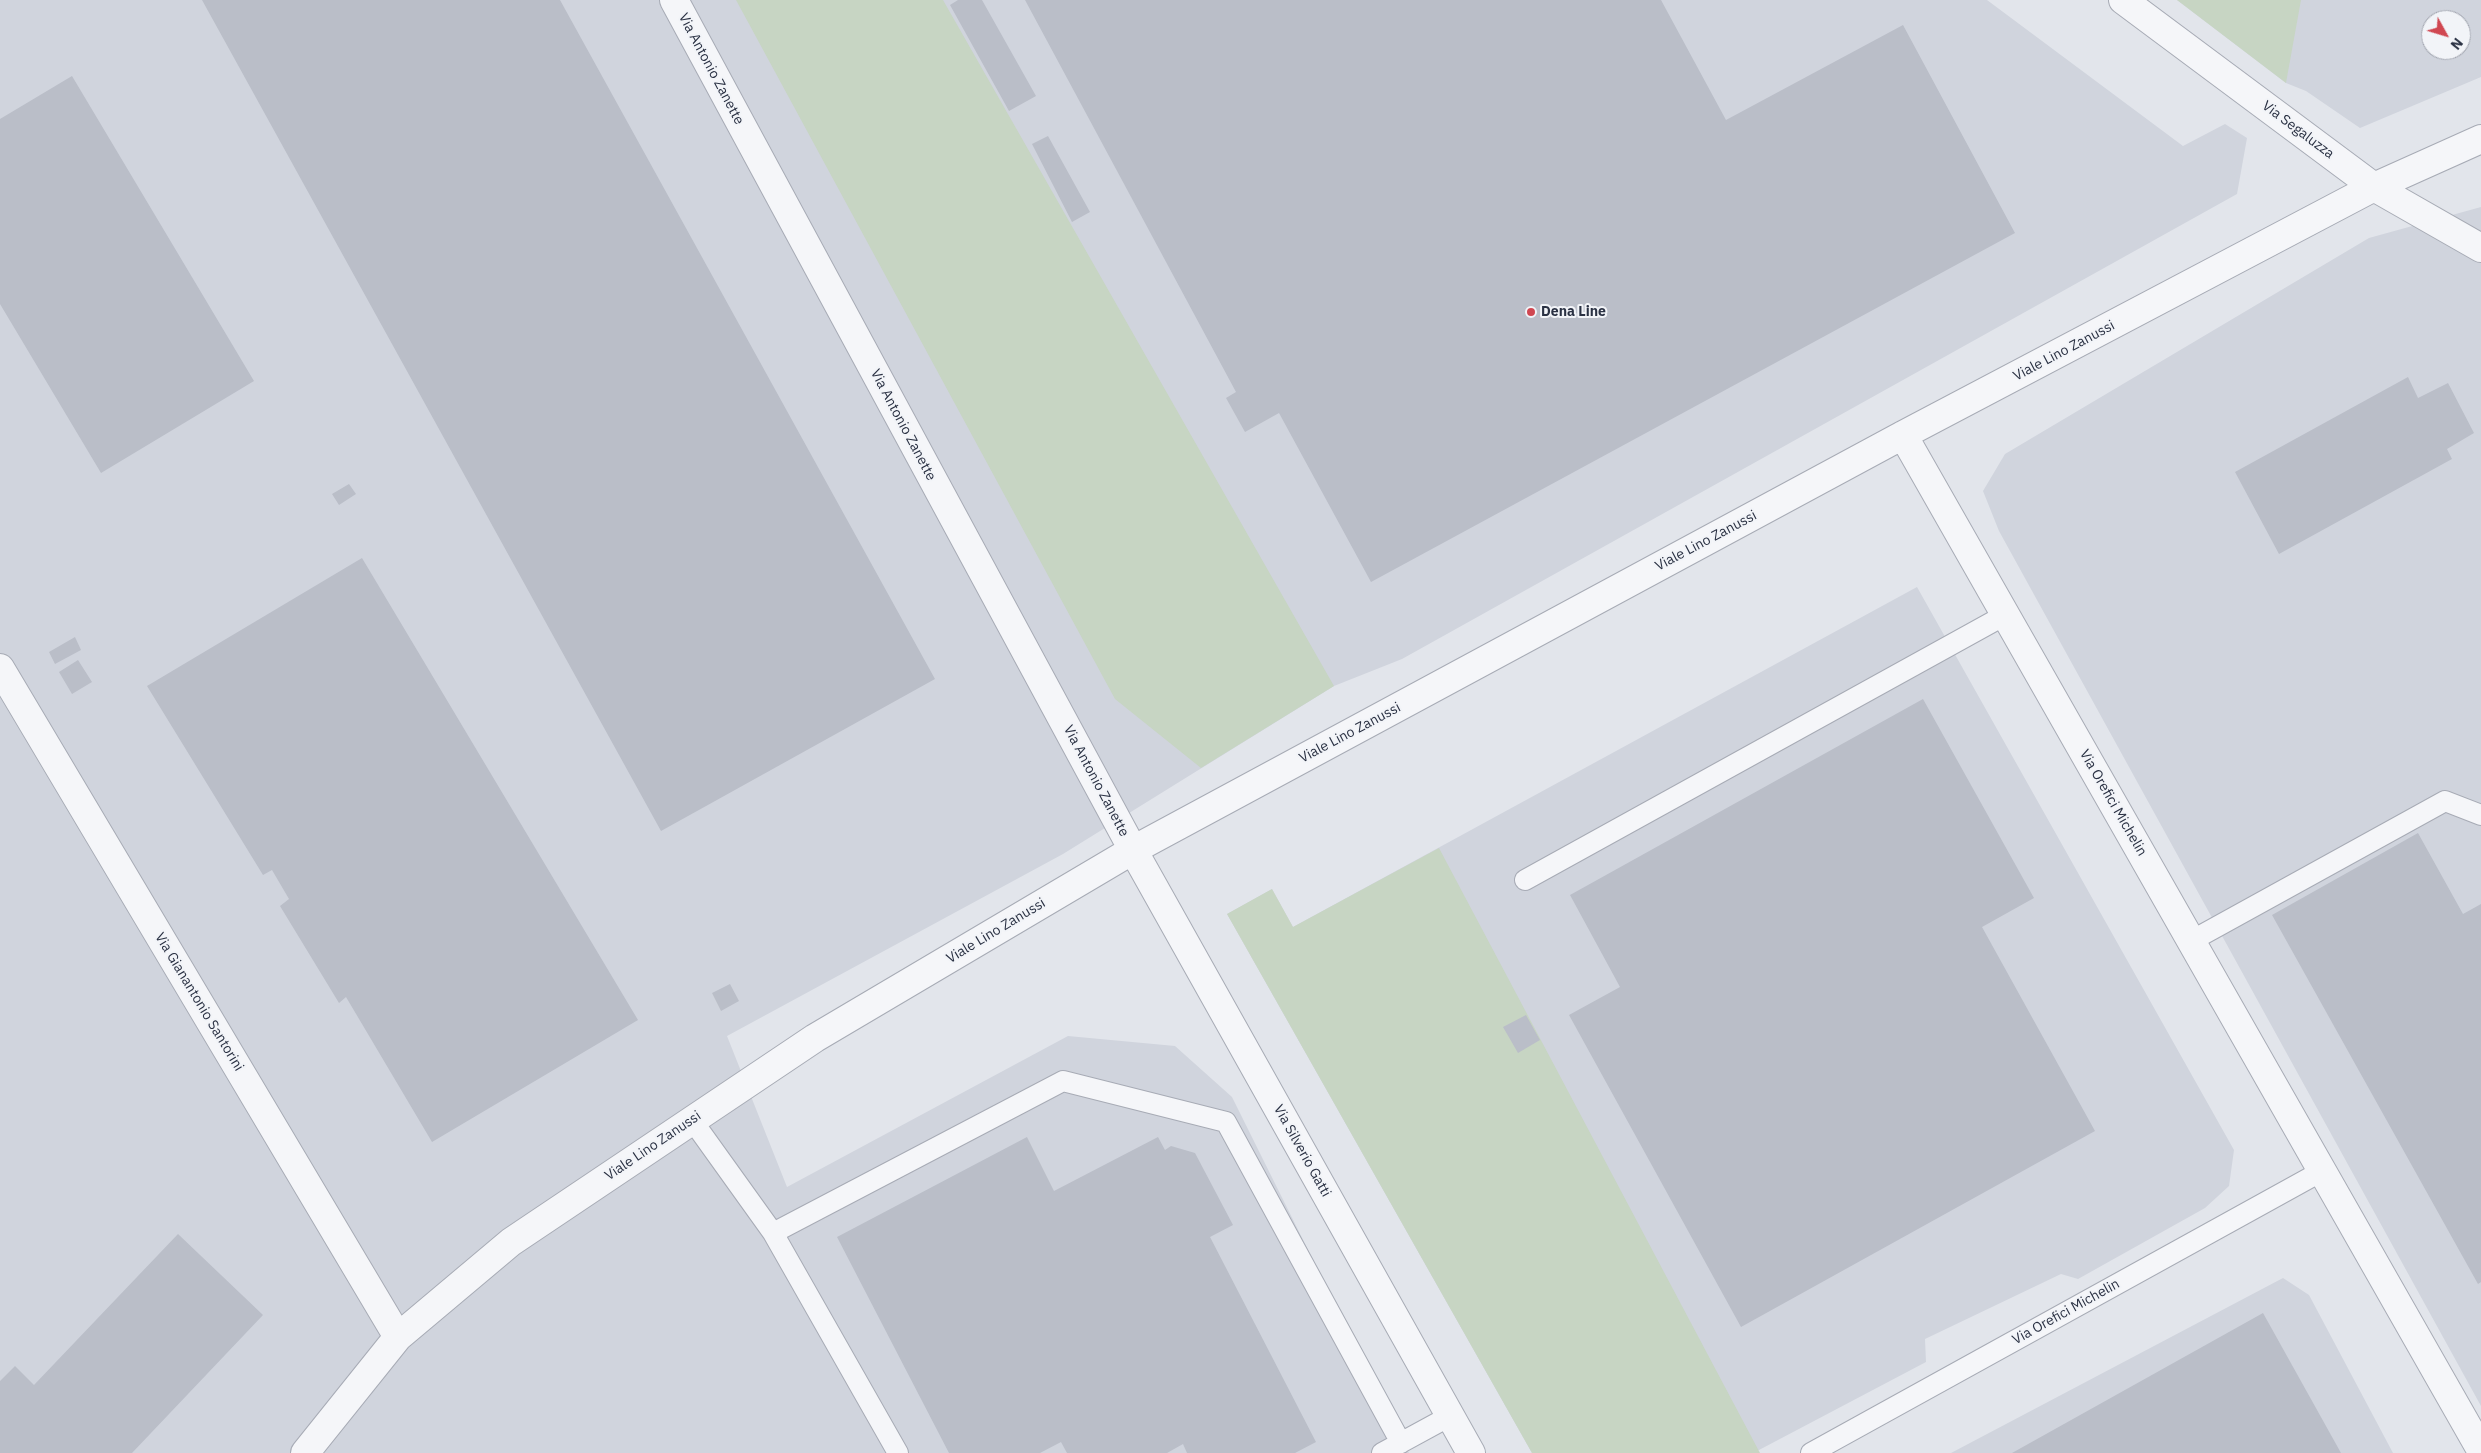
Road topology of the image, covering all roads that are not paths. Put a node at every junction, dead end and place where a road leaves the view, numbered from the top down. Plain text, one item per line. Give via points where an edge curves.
1 (674, 0) edge
2 (2123, 0) edge
3 (2481, 139) edge
4 (2374, 187) junction
5 (2481, 248) edge
6 (1904, 435) junction
7 (2005, 615) junction
8 (0, 668) edge
9 (2481, 815) edge
10 (1133, 850) junction
11 (1525, 880) dead end
12 (2191, 941) junction
13 (692, 1120) junction
14 (2322, 1171) junction
15 (773, 1233) junction
16 (398, 1336) junction
17 (1450, 1416) junction
18 (1401, 1443) junction
19 (2481, 1450) edge
20 (305, 1453) edge
21 (898, 1453) edge
22 (1382, 1453) edge
23 (1471, 1453) edge
24 (1811, 1453) edge

1 - 10 street, Via Antonio Zanette
2 - 4 street, Via Segaluzza
3 - 4 street, Viale Lino Zanussi
4 - 5 street, Via Segaluzza
4 - 6 street, Viale Lino Zanussi
6 - 7 street, Via Orefici Michelin
6 - 10 street, Viale Lino Zanussi
7 - 11 lane
7 - 12 street, Via Orefici Michelin
8 - 16 street, Via Gianantonio Santorini
9 - 12 lane via 2444,801
10 - 13 street, Viale Lino Zanussi via 814,1038
10 - 17 street, Via Silverio Gatti
12 - 14 street, Via Orefici Michelin
13 - 15 lane
13 - 16 street, Viale Lino Zanussi via 511,1242
14 - 19 street, Via Orefici Michelin
14 - 24 lane, Via Orefici Michelin
15 - 18 lane via 1063,1081 1226,1122
15 - 21 lane
16 - 20 street, Viale Lino Zanussi
17 - 18 lane
17 - 23 street, Via Silverio Gatti
18 - 22 lane

